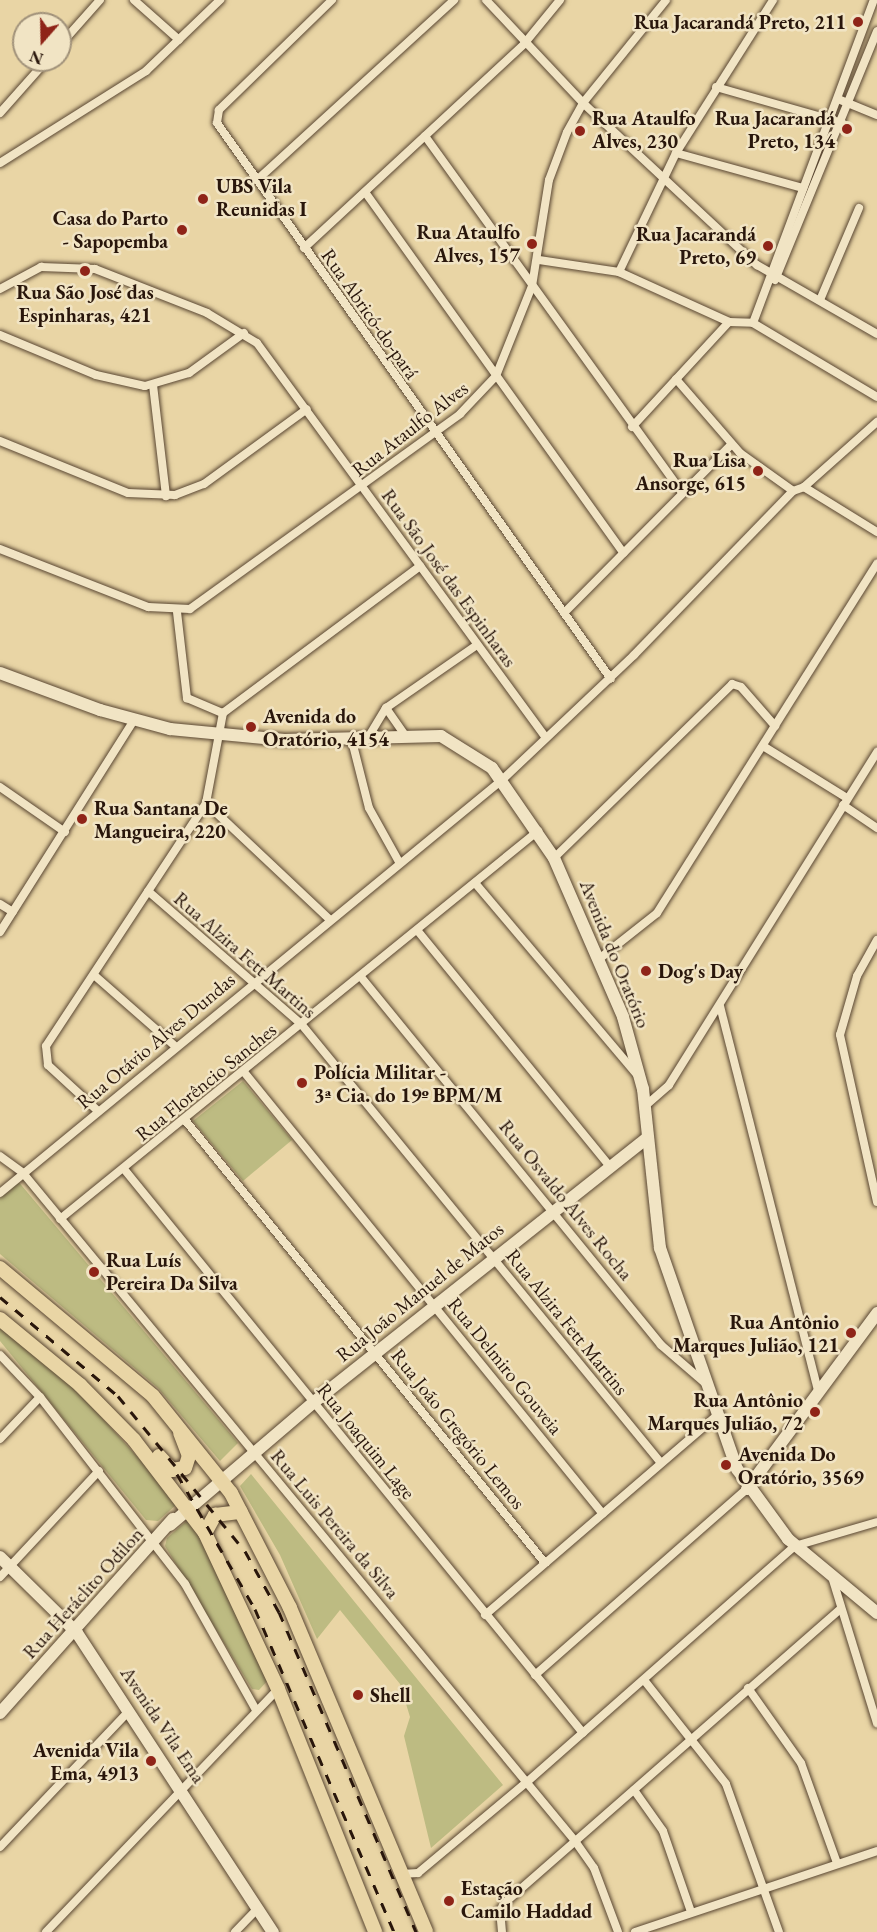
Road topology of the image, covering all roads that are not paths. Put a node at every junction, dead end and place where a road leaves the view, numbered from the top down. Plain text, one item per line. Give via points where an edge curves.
1 (100, 0) edge
2 (134, 0) edge
3 (220, 0) edge
4 (332, 0) edge
5 (454, 0) edge
6 (486, 0) edge
7 (560, 0) edge
8 (666, 0) edge
9 (773, 0) edge
10 (874, 0) edge
11 (877, 31) edge
12 (72, 32) edge
13 (179, 40) junction
14 (524, 44) junction
15 (36, 72) edge
16 (716, 87) junction
17 (837, 99) junction
18 (583, 103) junction
19 (850, 105) junction
20 (0, 113) edge
21 (877, 115) edge
22 (829, 119) junction
23 (842, 123) junction
24 (425, 136) junction
25 (676, 153) junction
26 (0, 163) edge
27 (257, 180) junction
28 (662, 180) junction
29 (803, 188) junction
30 (365, 192) junction
31 (859, 208) dead end
32 (304, 248) junction
33 (539, 260) junction
34 (619, 272) junction
35 (773, 276) junction
36 (532, 286) junction
37 (0, 289) edge
38 (820, 300) junction
39 (729, 322) junction
40 (753, 323) junction
41 (244, 333) junction
42 (877, 334) edge
43 (0, 335) edge
44 (496, 376) junction
45 (676, 379) junction
46 (153, 385) junction
47 (877, 397) edge
48 (307, 410) junction
49 (877, 422) edge
50 (632, 427) junction
51 (434, 435) junction
52 (0, 441) edge
53 (730, 445) junction
54 (804, 487) junction
55 (364, 488) junction
56 (793, 491) junction
57 (682, 492) junction
58 (166, 496) junction
59 (877, 532) edge
60 (0, 549) edge
61 (623, 553) junction
62 (877, 564) edge
63 (420, 566) junction
64 (177, 612) junction
65 (564, 613) junction
66 (477, 645) junction
67 (0, 673) edge
68 (611, 679) junction
69 (386, 708) junction
70 (224, 713) junction
71 (134, 720) junction
72 (775, 726) junction
73 (404, 734) junction
74 (219, 736) junction
75 (369, 736) junction
76 (351, 737) junction
77 (546, 738) junction
78 (763, 746) junction
79 (877, 752) edge
80 (502, 780) junction
81 (0, 787) edge
82 (845, 801) junction
83 (206, 803) junction
84 (877, 828) edge
85 (538, 831) junction
86 (65, 832) junction
87 (554, 858) junction
88 (399, 862) junction
89 (475, 883) junction
90 (148, 891) junction
91 (0, 904) edge
92 (13, 912) junction
93 (329, 919) junction
94 (417, 930) junction
95 (0, 932) edge
96 (877, 940) edge
97 (599, 959) junction
98 (94, 975) junction
99 (361, 977) junction
100 (253, 982) junction
101 (720, 1006) junction
102 (302, 1025) junction
103 (175, 1046) junction
104 (244, 1072) junction
105 (640, 1078) junction
106 (644, 1107) junction
107 (98, 1111) junction
108 (185, 1120) junction
109 (646, 1138) junction
110 (0, 1156) edge
111 (608, 1164) junction
112 (124, 1169) junction
113 (23, 1173) junction
114 (0, 1193) edge
115 (877, 1202) edge
116 (554, 1208) junction
117 (60, 1219) junction
118 (493, 1258) junction
119 (0, 1268) edge
120 (435, 1305) junction
121 (877, 1313) edge
122 (0, 1319) edge
123 (375, 1353) junction
124 (0, 1356) edge
125 (705, 1383) junction
126 (80, 1384) junction
127 (819, 1393) junction
128 (40, 1397) junction
129 (314, 1402) junction
130 (716, 1416) junction
131 (174, 1418) junction
132 (0, 1439) edge
133 (254, 1452) junction
134 (661, 1463) junction
135 (99, 1471) junction
136 (221, 1478) junction
137 (747, 1489) junction
138 (188, 1507) junction
139 (241, 1512) junction
140 (603, 1514) junction
141 (877, 1522) edge
142 (205, 1533) junction
143 (154, 1543) junction
144 (795, 1546) junction
145 (0, 1557) edge
146 (545, 1563) junction
147 (11, 1566) junction
148 (0, 1577) edge
149 (832, 1577) junction
150 (840, 1609) junction
151 (877, 1613) edge
152 (485, 1615) junction
153 (77, 1633) junction
154 (535, 1675) junction
155 (644, 1680) junction
156 (748, 1688) junction
157 (278, 1689) junction
158 (256, 1710) junction
159 (129, 1711) junction
160 (0, 1713) edge
161 (877, 1723) edge
162 (583, 1734) junction
163 (692, 1738) junction
164 (527, 1782) junction
165 (183, 1788) junction
166 (634, 1790) junction
167 (575, 1841) junction
168 (0, 1847) edge
169 (877, 1851) edge
170 (837, 1863) junction
171 (401, 1874) junction
172 (764, 1887) junction
173 (258, 1908) junction
174 (691, 1912) junction
175 (46, 1932) edge
176 (235, 1932) edge
177 (273, 1932) edge
178 (375, 1932) edge
179 (426, 1932) edge
180 (502, 1932) edge
181 (618, 1932) edge
182 (635, 1932) edge
183 (779, 1932) edge

1 - 12 street
2 - 13 street
3 - 13 street
4 - 27 street, Rua Abricó-do-pará via 219,111 217,123
5 - 27 street
6 - 14 street
7 - 14 street
8 - 18 street, Rua Ataulfo Alves
9 - 16 street
10 - 17 street
11 - 19 street
13 - 26 street via 146,71
14 - 18 street
14 - 24 street
15 - 20 street
16 - 22 street
16 - 25 street
17 - 19 street
17 - 22 street
18 - 28 street
18 - 33 street, Rua Ataulfo Alves via 549,180
19 - 21 street
19 - 23 street
22 - 23 street
22 - 29 street
23 - 35 street
24 - 30 street
24 - 36 street
25 - 28 street
25 - 29 street
27 - 32 street, Rua Abricó-do-pará
28 - 34 street
28 - 35 street
29 - 35 street
30 - 32 street
30 - 44 street
31 - 38 street
32 - 51 street, Rua Abricó-do-pará
33 - 34 street
33 - 36 street, Rua Ataulfo Alves
34 - 39 street
35 - 38 street
35 - 40 street
36 - 44 street, Rua Ataulfo Alves
36 - 50 street
37 - 41 street, Rua São José das Espinharas via 41,267 75,264 150,288
38 - 42 street
39 - 40 street
39 - 45 street
40 - 47 street
41 - 46 street via 189,373
41 - 48 street, Rua São José das Espinharas
43 - 46 street via 96,375
44 - 51 street, Rua Ataulfo Alves
44 - 61 street
45 - 50 street
45 - 53 street
46 - 58 street
48 - 55 street, Rua São José das Espinharas
48 - 58 street via 204,484
49 - 54 street
50 - 57 street
51 - 55 street, Rua Ataulfo Alves
51 - 65 street, Rua Abricó-do-pará
52 - 58 street via 128,493
53 - 56 street
53 - 57 street
54 - 56 street
54 - 59 street
55 - 63 street, Rua São José das Espinharas
55 - 64 street, Rua Ataulfo Alves via 213,597
56 - 68 street, Rua Otávio Alves Dundas
57 - 61 street
60 - 64 street via 148,606
61 - 65 street
62 - 72 street
63 - 66 street, Rua São José das Espinharas
63 - 70 street
64 - 70 street via 187,698
65 - 68 street, Rua Abricó-do-pará
66 - 69 street
66 - 77 street, Rua São José das Espinharas
67 - 71 main road, Avenida do Oratório
68 - 77 street, Rua Otávio Alves Dundas
69 - 73 street
69 - 75 street
70 - 74 street
71 - 74 main road, Avenida do Oratório
71 - 86 street
72 - 78 street
72 - 87 street via 741,687 732,684
73 - 75 main road, Avenida do Oratório
73 - 80 main road, Avenida do Oratório via 454,741
74 - 76 main road, Avenida do Oratório
74 - 83 street
75 - 76 main road, Avenida do Oratório
76 - 88 street via 369,808
77 - 80 street, Rua Otávio Alves Dundas
78 - 82 street
78 - 97 street via 657,913
79 - 82 street
80 - 85 main road, Avenida do Oratório
80 - 88 street, Rua Otávio Alves Dundas
81 - 86 street
82 - 84 street
82 - 101 street
83 - 90 street
83 - 93 street
85 - 87 main road, Avenida do Oratório
85 - 89 street, Rua Florêncio Sanches
86 - 92 street
87 - 97 main road, Avenida do Oratório
88 - 93 street, Rua Otávio Alves Dundas
89 - 94 street, Rua Florêncio Sanches
89 - 105 street
90 - 98 street
90 - 100 street, Rua Alzira Fett Martins
91 - 92 street
92 - 95 street
93 - 100 street, Rua Otávio Alves Dundas
94 - 99 street, Rua Florêncio Sanches
94 - 111 street
96 - 115 street via 857,976 840,1035
97 - 105 main road, Avenida do Oratório
98 - 103 street
98 - 107 street via 45,1055 54,1072
99 - 102 street, Rua Florêncio Sanches
99 - 116 street, Rua Osvaldo Alves Rocha
100 - 102 street, Rua Alzira Fett Martins
100 - 103 street, Rua Otávio Alves Dundas
101 - 106 street via 663,1094
101 - 127 street
102 - 104 street, Rua Florêncio Sanches
102 - 118 street, Rua Alzira Fett Martins
103 - 107 street, Rua Otávio Alves Dundas
104 - 108 street, Rua Florêncio Sanches
104 - 120 street, Rua Delmiro Gouveia
105 - 106 main road, Avenida do Oratório
106 - 109 main road, Avenida do Oratório
107 - 113 street, Rua Otávio Alves Dundas
108 - 112 street, Rua Florêncio Sanches
108 - 123 street, Rua João Gregório Lemos
109 - 111 main road, Rua João Manuel de Matos
109 - 125 main road, Avenida do Oratório via 660,1248
110 - 113 street, Rua Luis Pereira da Silva
111 - 116 main road, Rua João Manuel de Matos
112 - 117 street, Rua Florêncio Sanches
112 - 129 street, Rua Joaquim Lage
113 - 114 street, Rua Otávio Alves Dundas
113 - 117 street, Rua Luis Pereira da Silva
116 - 118 main road, Rua João Manuel de Matos
116 - 125 street, Rua Osvaldo Alves Rocha via 662,1345
117 - 133 street, Rua Luis Pereira da Silva
118 - 120 main road, Rua João Manuel de Matos
118 - 134 street, Rua Alzira Fett Martins
119 - 131 main road
120 - 123 main road, Rua João Manuel de Matos
120 - 140 street, Rua Delmiro Gouveia
121 - 127 main road
122 - 126 main road
123 - 129 main road, Rua João Manuel de Matos
123 - 146 street, Rua João Gregório Lemos
124 - 128 street
125 - 130 main road, Avenida do Oratório
126 - 131 main road via 168,1468 179,1471 189,1456
126 - 138 main road
127 - 137 main road
128 - 132 street
128 - 135 street
129 - 133 main road, Rua João Manuel de Matos
129 - 152 street, Rua Joaquim Lage
130 - 134 street
130 - 137 main road, Avenida do Oratório
131 - 136 main road
133 - 136 main road, Rua João Manuel de Matos
133 - 164 street, Rua Luis Pereira da Silva
134 - 140 street
135 - 143 street
135 - 147 street
136 - 138 main road, Rua Heráclito Odilon
136 - 139 main road
137 - 144 main road, Avenida do Oratório
137 - 154 street
138 - 142 main road
138 - 143 main road, Rua Heráclito Odilon
139 - 142 main road via 215,1515
139 - 171 main road via 290,1608
140 - 146 street
141 - 144 street
142 - 157 main road
143 - 153 main road, Rua Heráclito Odilon
143 - 158 street via 201,1607
144 - 149 main road, Avenida do Oratório
144 - 155 street
145 - 147 main road, Avenida Vila Ema
146 - 152 street
147 - 148 street
147 - 153 main road, Avenida Vila Ema
149 - 150 street
149 - 151 main road, Avenida do Oratório
150 - 156 street
150 - 161 street
152 - 154 street, Rua Joaquim Lage
153 - 159 main road, Avenida Vila Ema
153 - 160 main road, Rua Heráclito Odilon
154 - 162 street, Rua Joaquim Lage
155 - 162 street
155 - 163 street
156 - 163 street
156 - 170 street via 801,1763
157 - 158 street
157 - 178 main road
158 - 165 street
159 - 165 main road, Avenida Vila Ema
159 - 168 street
162 - 164 street
163 - 166 street
163 - 172 street via 740,1811
164 - 167 street, Rua Luis Pereira da Silva
164 - 171 street via 418,1873
165 - 173 main road, Avenida Vila Ema
165 - 175 street
166 - 167 street
166 - 174 street via 663,1831
167 - 180 street via 502,1907
167 - 181 street, Rua Luis Pereira da Silva via 594,1868
169 - 170 street
170 - 172 street
171 - 179 main road
172 - 174 street
172 - 183 street
173 - 176 street
173 - 177 main road, Avenida Vila Ema
174 - 182 street

